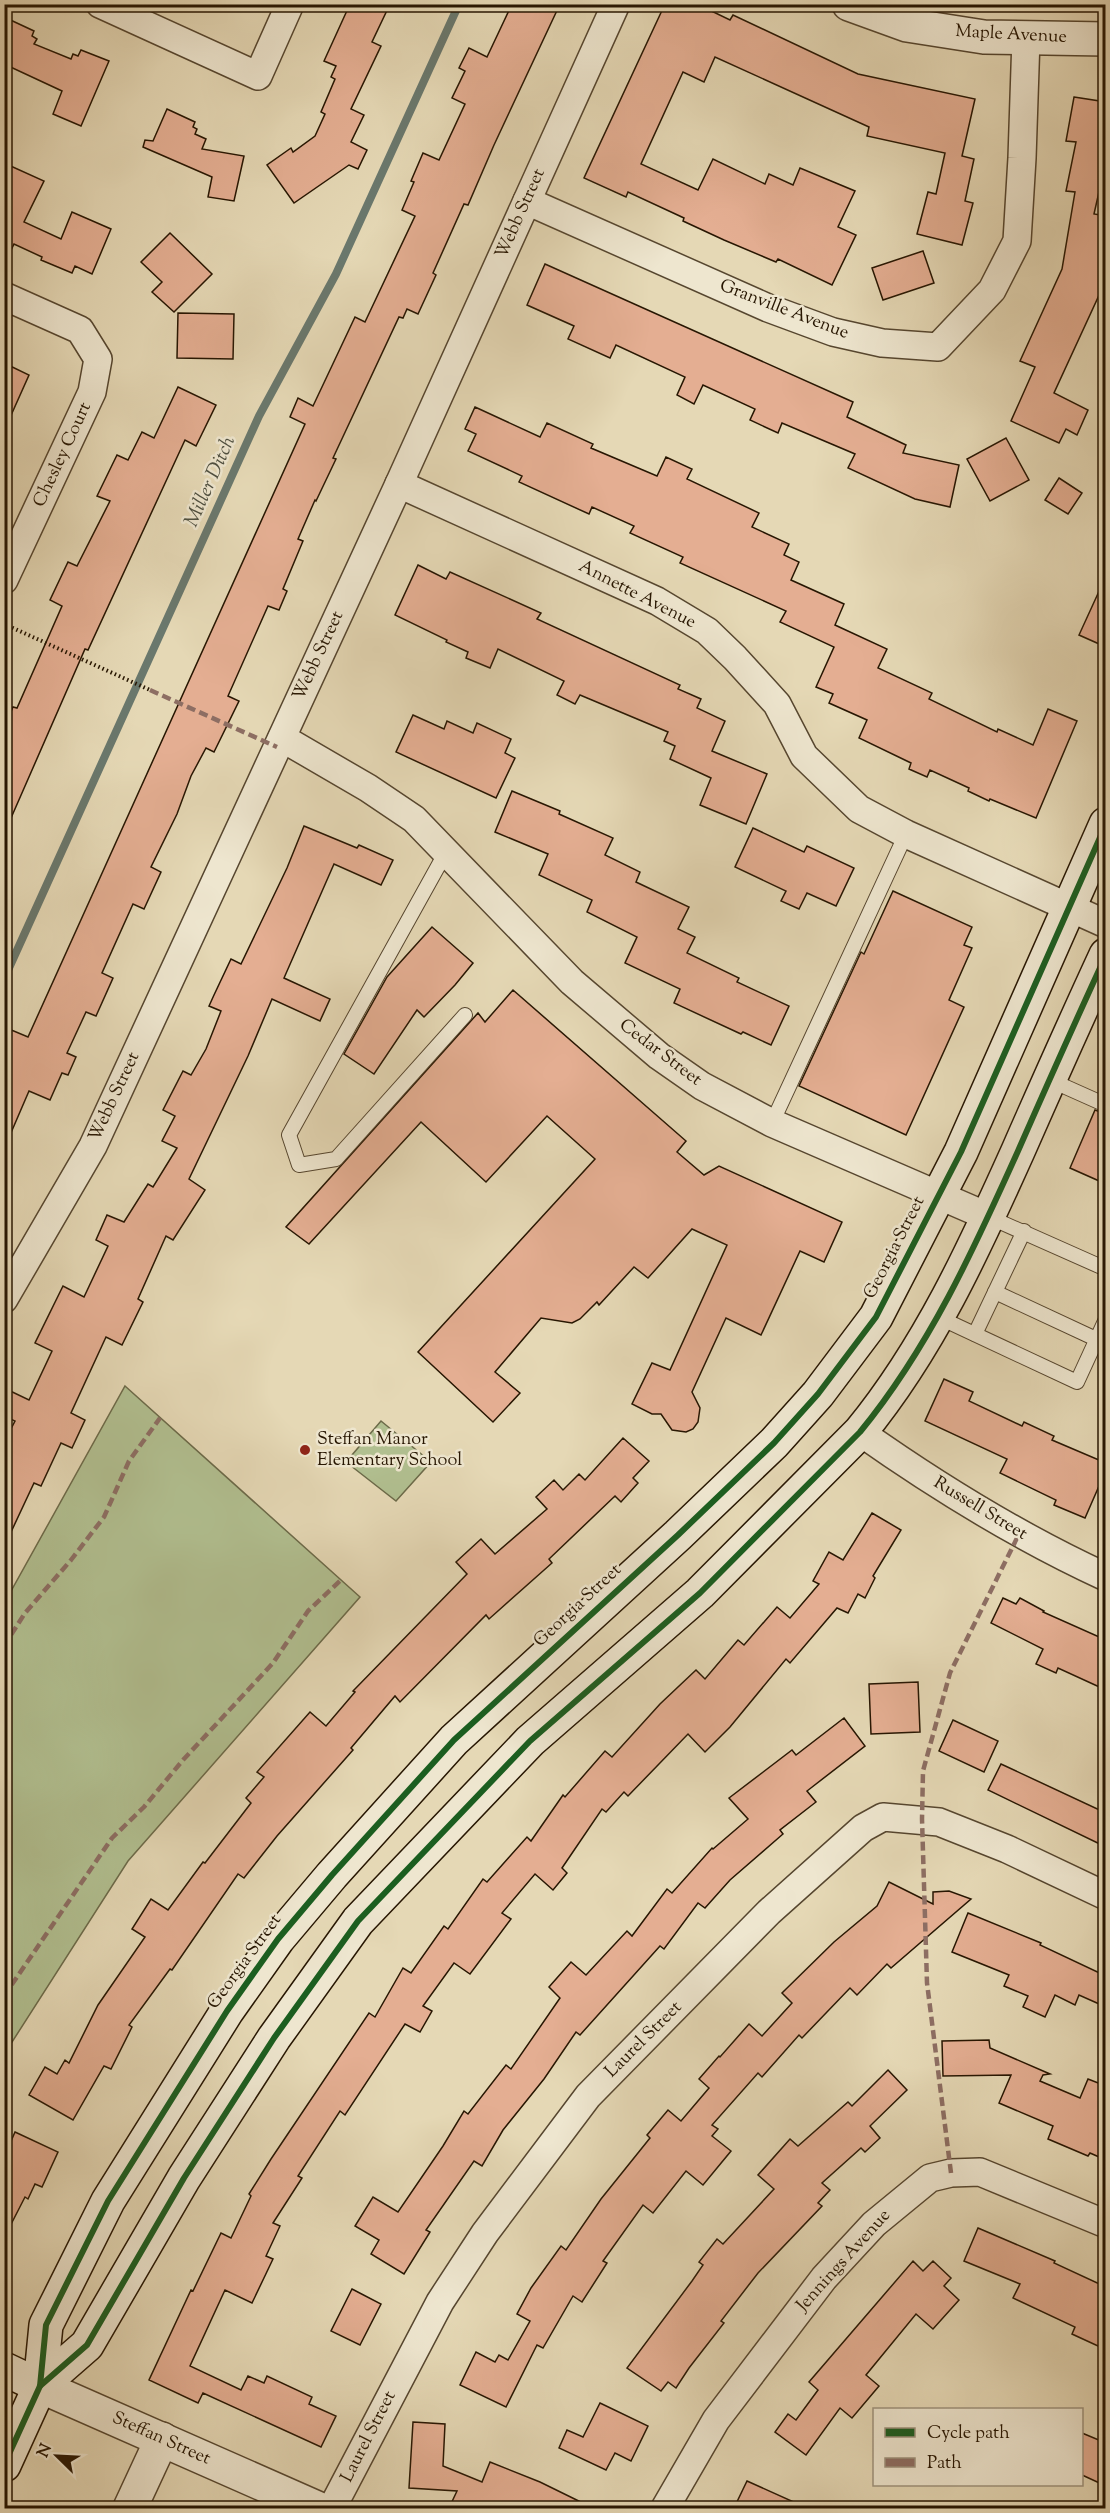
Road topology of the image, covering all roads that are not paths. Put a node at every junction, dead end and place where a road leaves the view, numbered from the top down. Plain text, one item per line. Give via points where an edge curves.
1 (100, 4) edge
2 (290, 4) edge
3 (616, 4) edge
4 (849, 4) edge
5 (1026, 38) junction
6 (1106, 39) edge
7 (527, 201) junction
8 (4, 296) edge
9 (399, 484) junction
10 (4, 580) edge
11 (282, 738) junction
12 (1106, 824) edge
13 (906, 834) junction
14 (446, 852) junction
15 (1069, 907) junction
16 (1106, 924) edge
17 (1106, 955) edge
18 (465, 1015) dead end
19 (1050, 1080) junction
20 (1106, 1105) edge
21 (772, 1123) junction
22 (939, 1196) junction
23 (989, 1217) junction
24 (1024, 1231) junction
25 (1106, 1269) edge
26 (994, 1293) junction
27 (4, 1299) edge
28 (938, 1317) junction
29 (1106, 1319) edge
30 (975, 1334) junction
31 (1096, 1339) junction
32 (860, 1432) junction
33 (1106, 1577) edge
34 (1106, 1896) edge
35 (1106, 2224) edge
36 (4, 2369) edge
37 (40, 2386) junction
38 (162, 2439) junction
39 (4, 2465) edge
40 (130, 2508) edge
41 (317, 2508) edge
42 (332, 2508) edge
43 (665, 2508) edge

1 - 2 street via 258,76
3 - 7 street, Webb Street
4 - 5 main road, Maple Avenue via 907,25 984,37
5 - 6 main road, Maple Avenue
5 - 7 street, Granville Avenue via 1017,241 992,290 938,347 882,343 833,332 768,308
7 - 9 street, Webb Street
8 - 10 street, Chesley Court via 80,330 98,360 92,392
9 - 11 street, Webb Street
9 - 13 street, Annette Avenue via 657,601 707,631 777,704 804,756 859,809
11 - 14 street, Cedar Street via 414,819
11 - 27 street, Webb Street via 93,1146
12 - 15 main road, Georgia Street
13 - 15 street, Annette Avenue
13 - 21 lane
14 - 18 lane via 289,1135 299,1166 336,1159
14 - 21 street, Cedar Street via 572,982 659,1056 702,1086
15 - 16 street, Annette Avenue
15 - 22 main road, Georgia Street
17 - 19 main road, Georgia Street
19 - 20 lane
19 - 23 main road, Georgia Street
21 - 22 street, Cedar Street
22 - 23 street, Cedar Street
22 - 37 main road, Georgia Street via 876,1317 818,1394 774,1443 454,1740 278,1939 227,2011 108,2201 46,2325
23 - 24 lane, Cedar Street
23 - 28 main road, Georgia Street
24 - 25 lane, Cedar Street
24 - 26 lane
26 - 30 lane
26 - 31 lane
28 - 30 lane
28 - 32 main road, Georgia Street
29 - 31 lane
30 - 31 lane via 1077,1382
32 - 33 street, Russell Street via 910,1468 1019,1534
32 - 37 main road, Georgia Street via 700,1593 530,1741 358,1921 274,2038 184,2178 87,2345
34 - 42 street, Laurel Street via 939,1822 883,1817 863,1828 769,1912 588,2096 485,2233 440,2302
35 - 43 street, Jennings Avenue via 980,2172 930,2178 874,2224 824,2278 716,2420
36 - 37 main road, Steffan Street
37 - 38 main road, Steffan Street
37 - 39 main road, Georgia Street
38 - 40 main road
38 - 41 main road, Steffan Street

